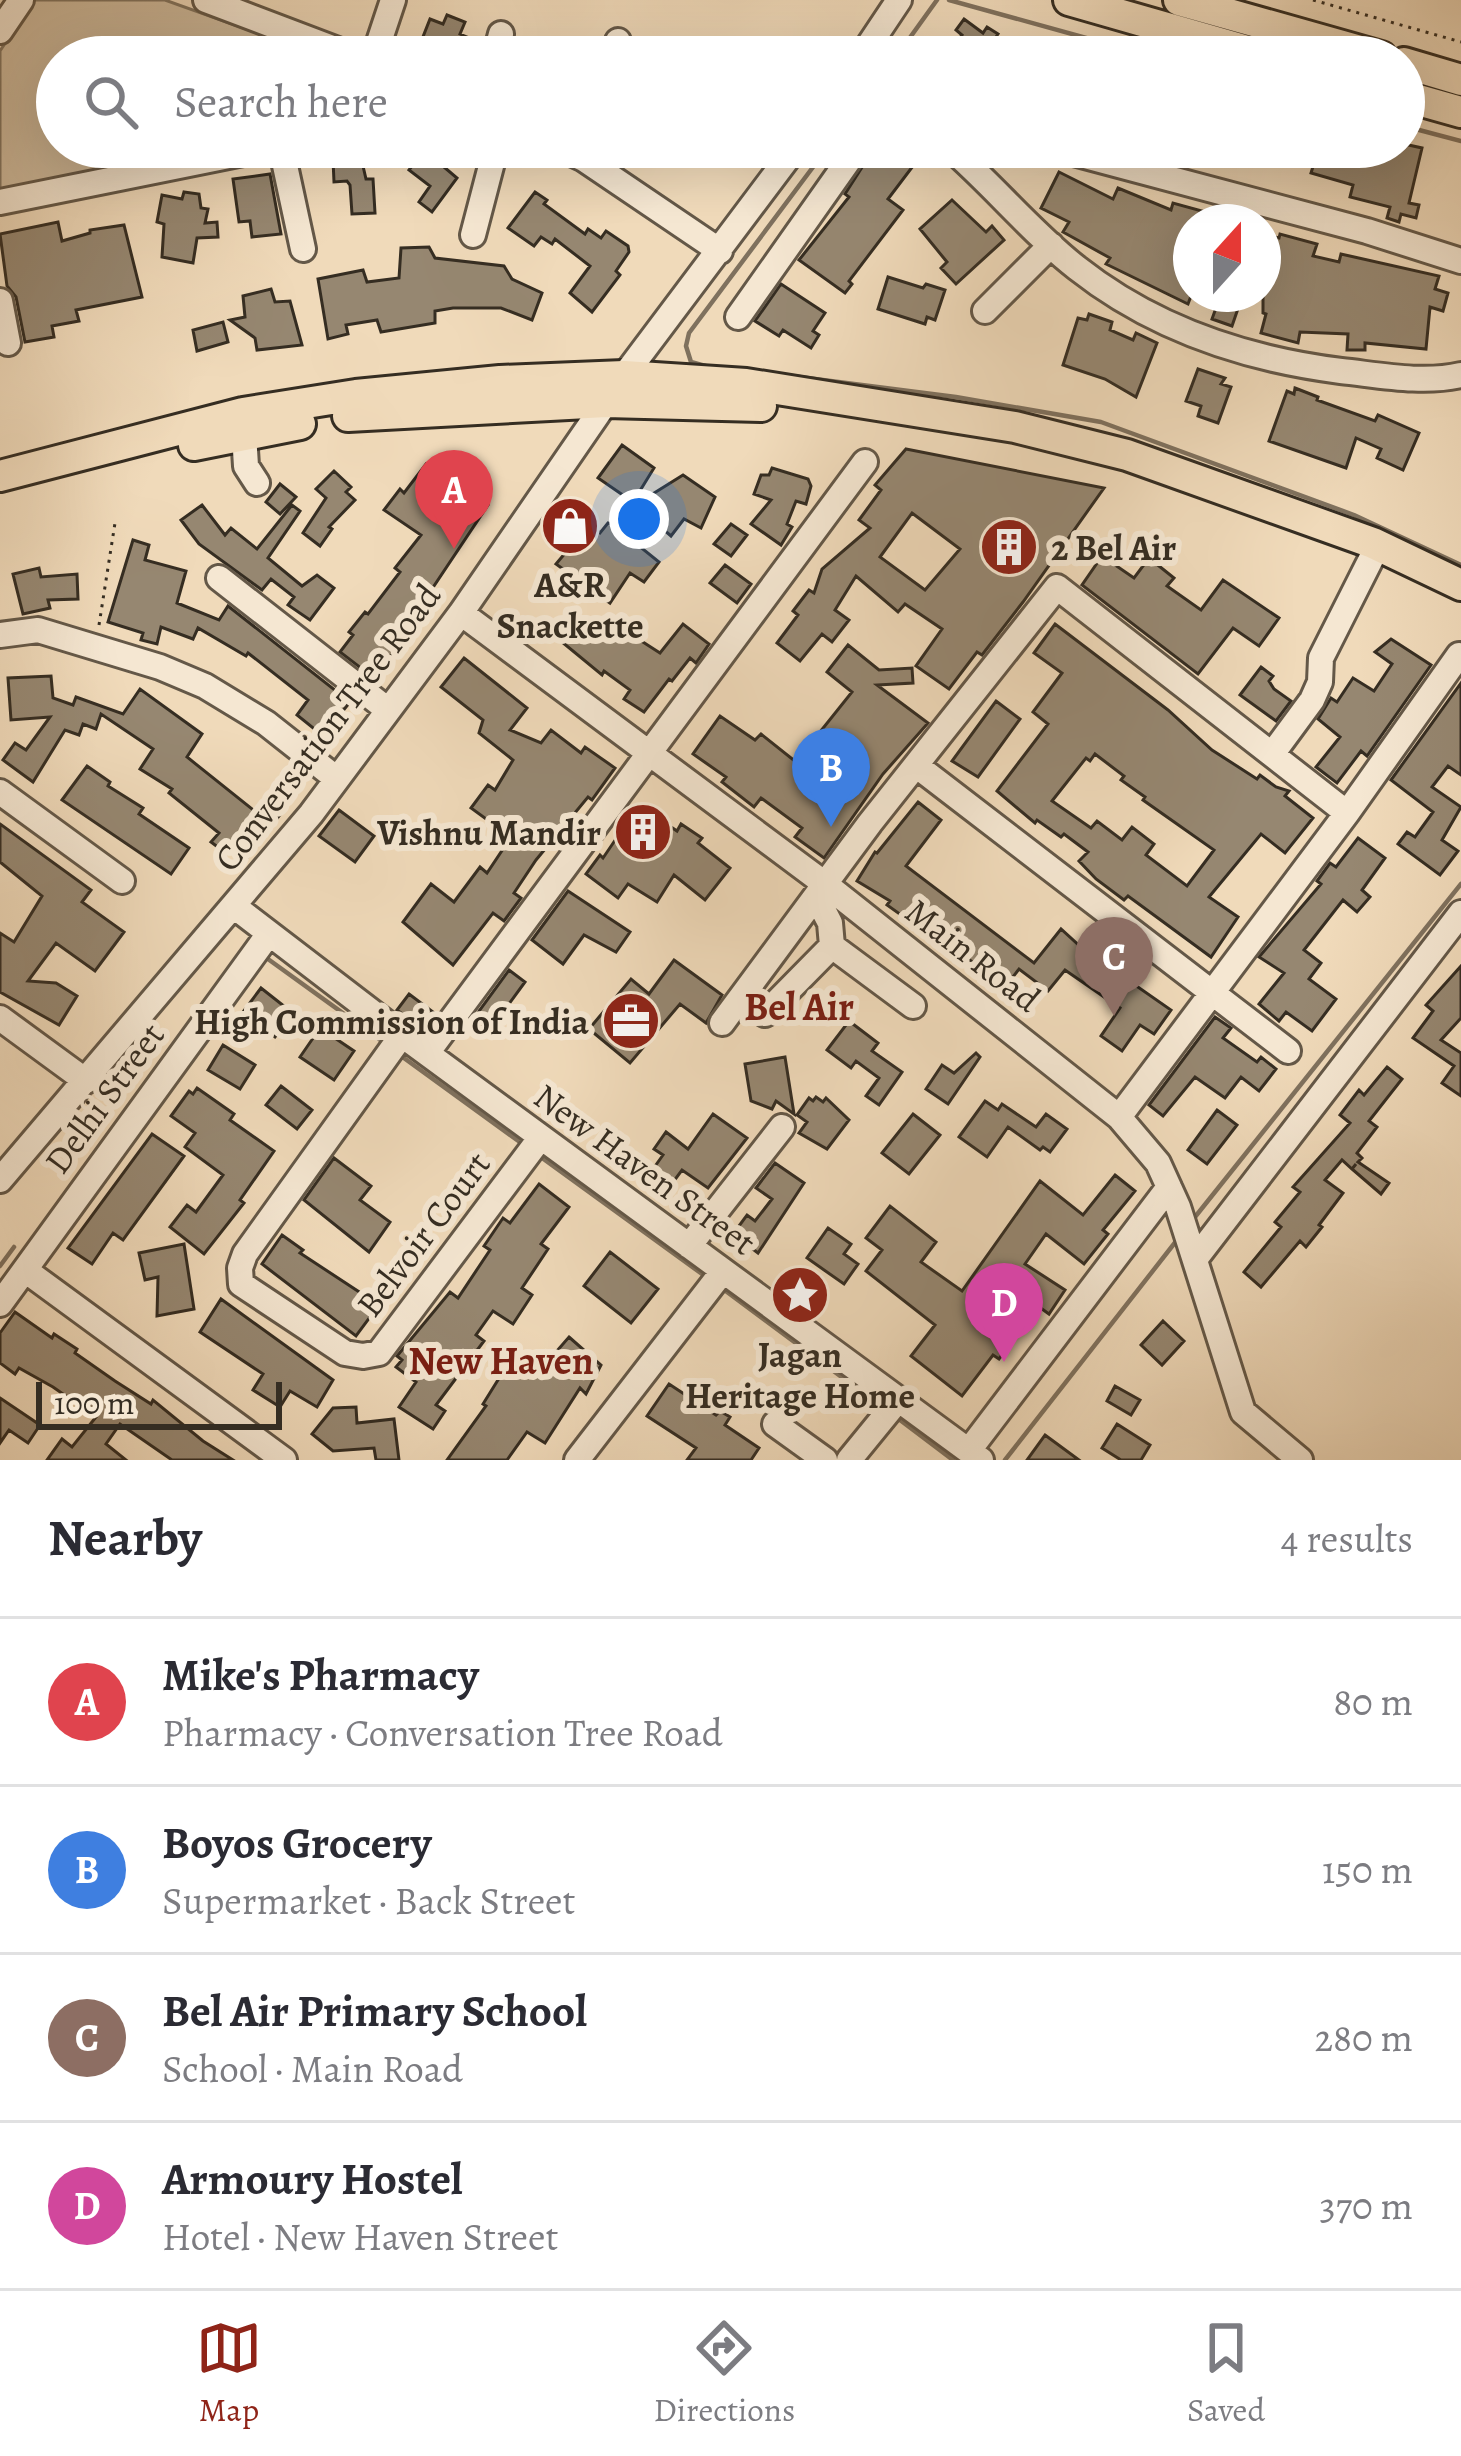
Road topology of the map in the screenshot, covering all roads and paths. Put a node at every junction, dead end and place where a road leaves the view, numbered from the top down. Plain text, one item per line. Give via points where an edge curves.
1 (21, 0) edge
2 (206, 0) edge
3 (393, 0) edge
4 (899, 0) edge
5 (1069, 0) edge
6 (1179, 0) edge
7 (1313, 0) edge
8 (0, 31) edge
9 (301, 36) edge
10 (381, 36) edge
11 (875, 36) edge
12 (1195, 36) edge
13 (1307, 36) edge
14 (1461, 42) edge
15 (1425, 69) edge
16 (1461, 80) edge
17 (1425, 102) edge
18 (1461, 112) edge
19 (171, 168) edge
20 (282, 168) edge
21 (491, 168) edge
22 (607, 168) edge
23 (781, 168) edge
24 (843, 168) edge
25 (971, 168) edge
26 (1130, 168) edge
27 (0, 202) edge
28 (473, 235) dead end
29 (1051, 245) junction
30 (303, 249) dead end
31 (720, 251) junction
32 (1461, 261) edge
33 (0, 301) edge
34 (986, 311) dead end
35 (738, 317) dead end
36 (8, 343) dead end
37 (624, 376) junction
38 (1457, 384) edge
39 (606, 402) junction
40 (244, 434) junction
41 (865, 462) dead end
42 (0, 476) edge
43 (257, 483) dead end
44 (0, 496) edge
45 (115, 523) dead end
46 (1368, 566) junction
47 (219, 578) dead end
48 (1461, 584) edge
49 (1461, 603) edge
50 (461, 613) junction
51 (0, 635) edge
52 (96, 645) junction
53 (1460, 655) edge
54 (388, 710) junction
55 (1273, 753) junction
56 (648, 755) junction
57 (917, 766) junction
58 (337, 778) junction
59 (0, 792) edge
60 (1347, 812) junction
61 (122, 881) dead end
62 (820, 890) junction
63 (235, 907) junction
64 (1461, 913) edge
65 (832, 946) junction
66 (258, 947) junction
67 (1210, 993) junction
68 (913, 1006) dead end
69 (765, 1014) dead end
70 (0, 1018) edge
71 (722, 1023) dead end
72 (402, 1035) junction
73 (1288, 1051) dead end
74 (427, 1053) junction
75 (86, 1081) junction
76 (1119, 1118) junction
77 (782, 1126) dead end
78 (533, 1147) junction
79 (0, 1180) edge
80 (1173, 1197) junction
81 (689, 1246) junction
82 (1196, 1258) junction
83 (25, 1270) junction
84 (717, 1278) junction
85 (0, 1304) edge
86 (889, 1411) junction
87 (775, 1424) dead end
88 (976, 1455) edge
89 (284, 1460) edge
90 (577, 1460) edge
91 (825, 1460) edge
92 (849, 1460) edge
93 (1300, 1460) edge

1 - 8 street
2 - 9 street
3 - 10 street
4 - 11 street
5 - 12 main road
6 - 13 main road
7 - 14 path
15 - 16 main road
17 - 18 main road
19 - 27 street
20 - 30 street
21 - 28 street
22 - 31 street
23 - 31 street, Conversation Tree Road
24 - 35 street
25 - 29 street
26 - 32 street
29 - 34 street
29 - 38 street via 1116,295 1212,342 1304,366
31 - 37 street, Conversation Tree Road
33 - 36 street
37 - 39 street, Conversation Tree Road
37 - 42 main road via 500,381 266,409
37 - 48 main road via 886,404 1127,454 1373,543
39 - 40 main road via 357,414
39 - 46 main road via 742,404 1010,443 1262,514
39 - 50 street, Conversation Tree Road
40 - 43 street via 246,466
40 - 44 main road
41 - 56 street
45 - 52 path
46 - 49 main road
46 - 55 street via 1321,658 1312,700
47 - 54 street
50 - 54 street, Conversation Tree Road
50 - 56 street, Main Road
51 - 52 street via 38,630
52 - 58 street via 205,686
53 - 60 street
54 - 58 street, Conversation Tree Road
55 - 57 street via 1057,587
55 - 60 street
56 - 62 street, Main Road
56 - 74 street
57 - 62 street
57 - 67 street
58 - 63 street, Conversation Tree Road
59 - 61 street
60 - 67 street
62 - 65 street
62 - 71 street
62 - 76 street, Main Road
63 - 66 street, Conversation Tree Road
63 - 75 street, Delhi Street
64 - 82 street
65 - 68 street
65 - 69 street
66 - 72 street, New Haven Street
66 - 83 street, Delhi Street
67 - 73 street
67 - 76 street
70 - 75 street
72 - 74 street, New Haven Street
72 - 78 street, Belvoir Court via 245,1254 241,1284 345,1353 379,1352
74 - 78 street, New Haven Street
75 - 79 street, Delhi Street
76 - 80 street, Main Road via 1158,1163
77 - 81 street
78 - 81 street, New Haven Street
80 - 82 street, Main Road
80 - 88 street
81 - 84 street, New Haven Street
82 - 93 street, Main Road via 1243,1412
83 - 85 street, Delhi Street
83 - 89 street
84 - 86 street, New Haven Street
84 - 90 street
86 - 88 street, New Haven Street
86 - 92 street
87 - 91 street

